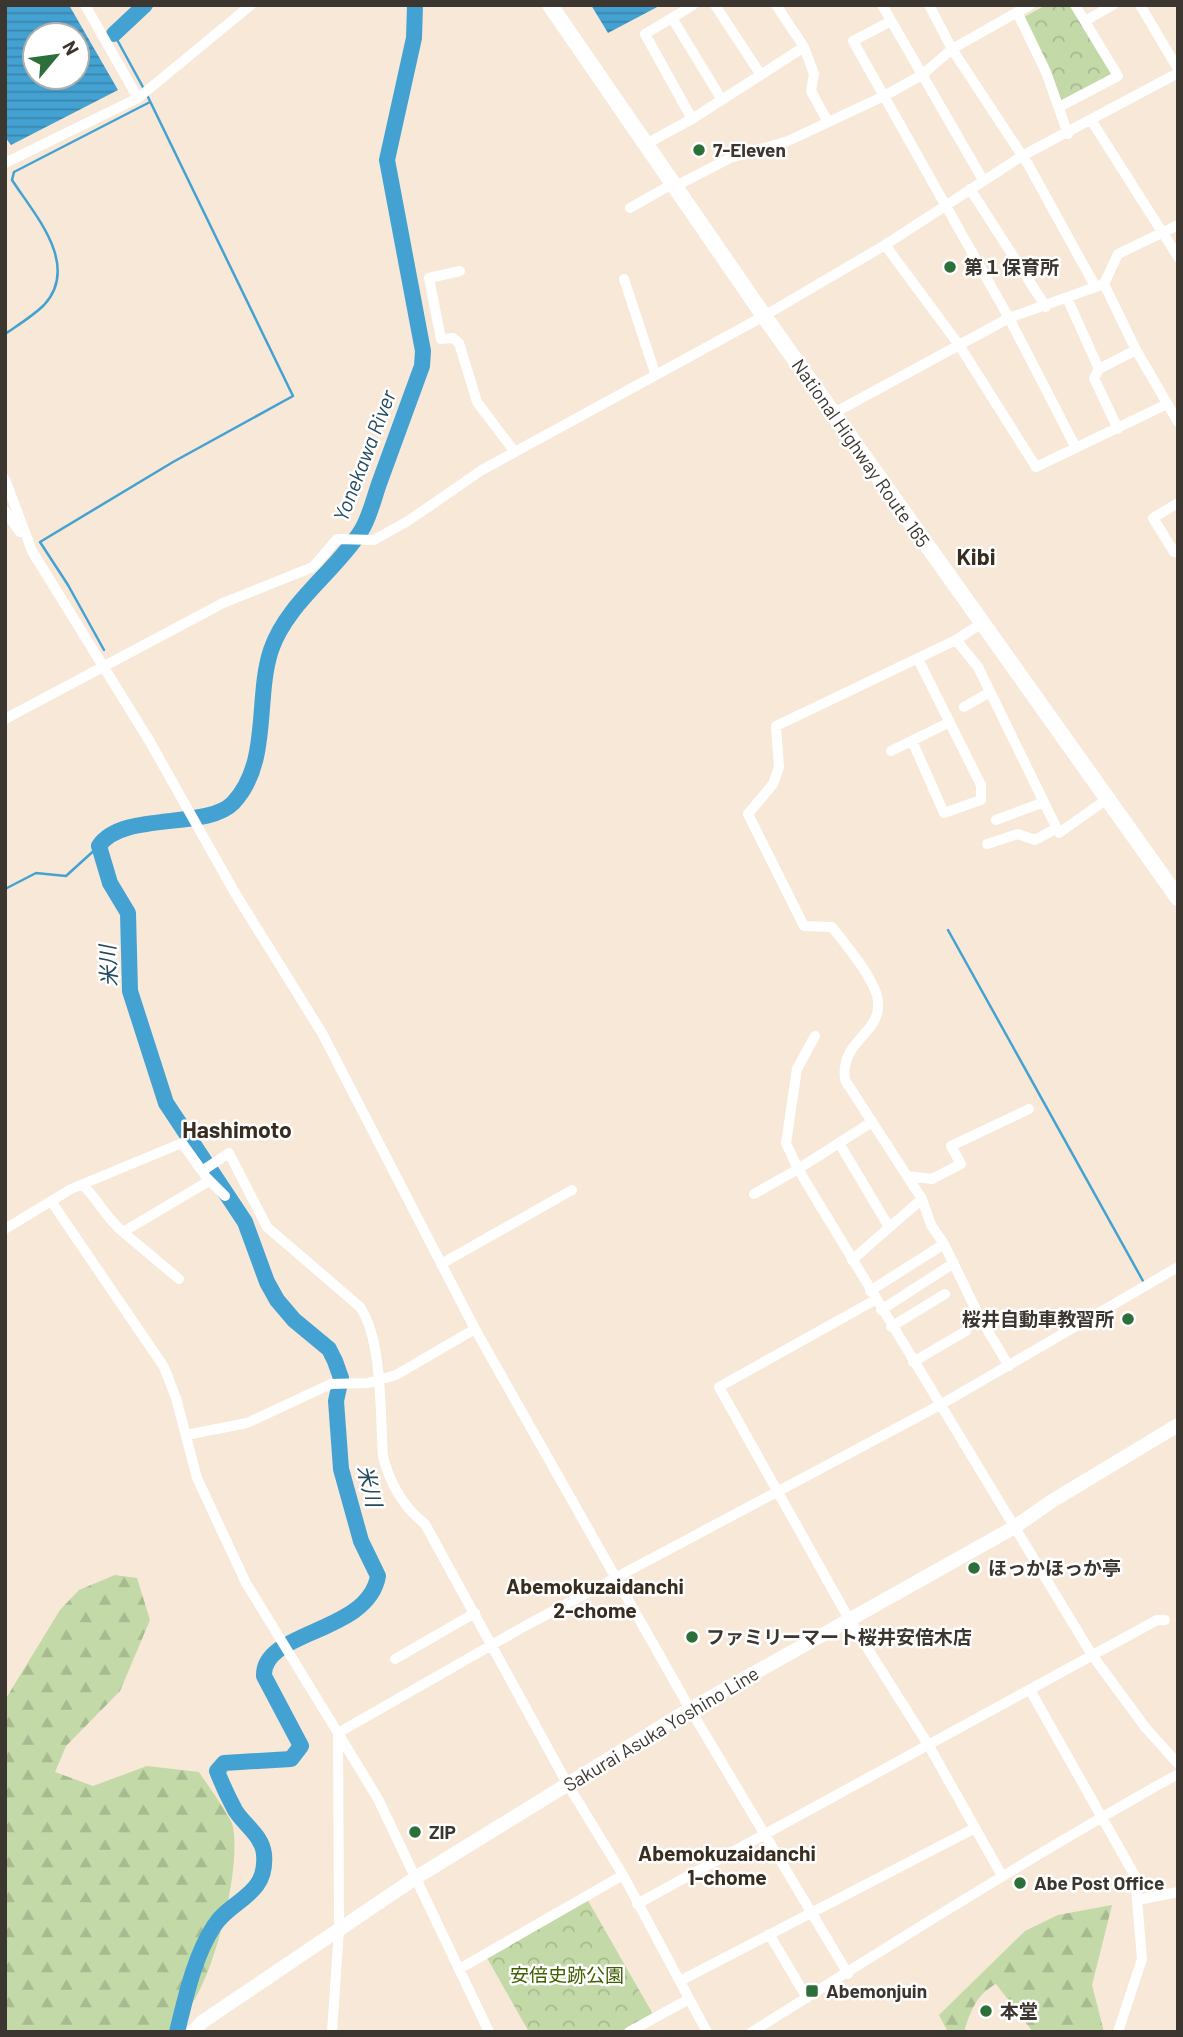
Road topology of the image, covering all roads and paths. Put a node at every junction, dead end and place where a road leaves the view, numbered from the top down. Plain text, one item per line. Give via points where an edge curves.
1 (85, 5) edge
2 (251, 5) edge
3 (550, 5) edge
4 (693, 5) edge
5 (715, 5) edge
6 (776, 5) edge
7 (882, 5) edge
8 (929, 5) edge
9 (1030, 5) edge
10 (1075, 5) edge
11 (1114, 5) edge
12 (1140, 5) edge
13 (1017, 12) junction
14 (672, 18) junction
15 (891, 21) junction
16 (1085, 21) junction
17 (804, 47) junction
18 (952, 49) junction
19 (1178, 71) edge
20 (761, 75) junction
21 (922, 75) junction
22 (884, 96) junction
23 (138, 98) junction
24 (722, 100) junction
25 (1059, 107) junction
26 (692, 119) junction
27 (1091, 120) junction
28 (828, 122) junction
29 (1068, 134) junction
30 (646, 144) junction
31 (1022, 156) junction
32 (5, 163) edge
33 (983, 180) junction
34 (675, 185) junction
35 (970, 189) junction
36 (943, 206) junction
37 (629, 208) dead end
38 (1178, 225) edge
39 (1163, 232) junction
40 (885, 245) junction
41 (1178, 257) edge
42 (460, 271) dead end
43 (624, 279) dead end
44 (1100, 285) junction
45 (1067, 298) junction
46 (1046, 307) junction
47 (764, 316) junction
48 (1010, 318) junction
49 (959, 345) junction
50 (1136, 351) junction
51 (1099, 369) junction
52 (654, 373) junction
53 (1171, 406) edge
54 (834, 413) junction
55 (1178, 422) edge
56 (1118, 429) junction
57 (1076, 448) junction
58 (514, 451) junction
59 (5, 479) edge
60 (1178, 503) edge
61 (5, 511) edge
62 (32, 551) junction
63 (1178, 553) edge
64 (982, 623) junction
65 (956, 640) junction
66 (918, 659) junction
67 (103, 666) junction
68 (990, 692) junction
69 (964, 707) dead end
70 (5, 719) edge
71 (948, 723) junction
72 (913, 743) junction
73 (891, 751) dead end
74 (1107, 799) junction
75 (1044, 802) junction
76 (996, 820) dead end
77 (1057, 828) junction
78 (987, 844) dead end
79 (1178, 898) edge
80 (815, 1036) dead end
81 (1029, 1109) dead end
82 (872, 1122) junction
83 (839, 1143) junction
84 (798, 1169) junction
85 (202, 1171) junction
86 (907, 1176) junction
87 (209, 1181) junction
88 (83, 1185) junction
89 (572, 1190) dead end
90 (754, 1194) dead end
91 (225, 1196) dead end
92 (922, 1199) junction
93 (51, 1201) junction
94 (889, 1227) junction
95 (5, 1229) edge
96 (123, 1232) junction
97 (944, 1244) junction
98 (852, 1260) junction
99 (954, 1263) junction
100 (440, 1264) junction
101 (1178, 1267) edge
102 (179, 1279) dead end
103 (944, 1294) dead end
104 (875, 1300) junction
105 (891, 1327) junction
106 (475, 1329) junction
107 (966, 1331) dead end
108 (913, 1362) junction
109 (1009, 1366) junction
110 (377, 1381) junction
111 (940, 1405) junction
112 (1178, 1426) edge
113 (186, 1435) junction
114 (778, 1488) junction
115 (1013, 1528) junction
116 (616, 1578) junction
117 (475, 1613) junction
118 (849, 1619) junction
119 (1165, 1620) dead end
120 (492, 1644) junction
121 (1093, 1656) junction
122 (395, 1658) dead end
123 (1030, 1690) junction
124 (690, 1709) junction
125 (338, 1733) junction
126 (929, 1746) junction
127 (1178, 1764) edge
128 (1178, 1774) edge
129 (568, 1785) junction
130 (1100, 1817) junction
131 (975, 1828) junction
132 (766, 1836) junction
133 (1001, 1874) junction
134 (624, 1875) junction
135 (417, 1877) junction
136 (1178, 1892) edge
137 (1138, 1900) junction
138 (638, 1904) junction
139 (810, 1912) junction
140 (339, 1930) junction
141 (769, 1934) junction
142 (461, 1968) junction
143 (848, 1974) junction
144 (680, 1981) junction
145 (807, 1997) junction
146 (689, 1999) junction
147 (193, 2032) edge
148 (332, 2032) edge
149 (489, 2032) edge
150 (629, 2032) edge
151 (707, 2032) edge
152 (752, 2032) edge
153 (1118, 2032) edge

1 - 23 street
2 - 23 street
3 - 30 highway, National Highway Route 165
4 - 14 street
5 - 20 street
6 - 17 street
7 - 15 street
8 - 18 street
9 - 13 street
10 - 16 street
11 - 16 street
12 - 19 street
13 - 18 street
13 - 25 street
14 - 24 street
14 - 26 street via 645,34
15 - 21 street
15 - 22 street via 853,41
16 - 25 street via 1118,76
17 - 20 street
17 - 28 street via 814,74 811,91
18 - 21 street
18 - 31 street
19 - 27 street
20 - 24 street
21 - 22 street
21 - 33 street
22 - 28 street
22 - 36 street
23 - 32 street
24 - 26 street
25 - 29 street
26 - 30 street
27 - 29 street
27 - 39 street
28 - 34 street via 764,151 730,158
29 - 31 street
30 - 34 highway, National Highway Route 165
31 - 33 street
31 - 44 street
33 - 35 street
34 - 37 street
34 - 47 highway, National Highway Route 165
35 - 36 street
35 - 46 street
36 - 40 street
36 - 48 street
38 - 39 street
39 - 41 street
39 - 44 street via 1118,254
40 - 47 street
40 - 49 street
42 - 58 street via 429,278 441,339 453,338 459,343 477,402
43 - 52 street
44 - 45 street
44 - 50 street
45 - 46 street
45 - 51 street
46 - 48 street
47 - 52 street
47 - 54 highway, National Highway Route 165
48 - 49 street
48 - 57 street
49 - 54 street
49 - 57 street via 1036,467
50 - 51 street
50 - 53 street
51 - 56 street via 1094,378
52 - 58 street
53 - 55 street
53 - 56 street
54 - 64 highway, National Highway Route 165
56 - 57 street
58 - 67 street via 374,540 337,539 313,567 223,603
59 - 62 street
60 - 63 street via 1153,518
61 - 62 street
62 - 67 street
64 - 65 street
64 - 74 highway, National Highway Route 165
65 - 66 street
65 - 68 street via 978,667
66 - 71 street
66 - 82 street via 776,726 779,767 772,784 748,814 804,926 832,927 877,997 875,1020 851,1048 844,1066 845,1080
67 - 70 street
67 - 100 street via 323,1033
68 - 69 street
68 - 75 street
71 - 72 street
71 - 72 street via 981,785 981,800 944,813
72 - 73 street
74 - 77 street via 1059,833
74 - 79 highway, National Highway Route 165
75 - 76 street
75 - 77 street
77 - 78 street via 1035,840 1018,834
80 - 84 street via 797,1069 786,1143
81 - 86 street via 951,1146 961,1164 932,1179
82 - 83 street
82 - 86 street
83 - 84 street
83 - 94 street
84 - 90 street
84 - 98 street
85 - 87 street
85 - 88 street via 182,1143
85 - 110 street via 229,1153 267,1227 360,1307 368,1318
86 - 92 street
87 - 91 street
87 - 96 street
88 - 93 street
88 - 96 street
89 - 100 street
92 - 94 street
92 - 97 street via 930,1225
93 - 95 street
93 - 113 street via 164,1367
94 - 98 street
96 - 102 street
97 - 99 street
97 - 104 street
98 - 104 street
99 - 104 street
99 - 109 street
100 - 106 street
101 - 109 street
103 - 105 street
104 - 105 street
104 - 114 street via 719,1387
105 - 108 street
106 - 110 street via 396,1375
106 - 116 street
107 - 108 street
108 - 111 street
109 - 111 street
110 - 113 street via 331,1384 247,1423
110 - 117 street via 387,1473 409,1512 425,1524
111 - 114 street
111 - 115 street
112 - 115 main road, Sakurai Asuka Yoshino Line
113 - 125 street via 197,1478 241,1571
114 - 116 street
114 - 118 street
115 - 118 main road, Sakurai Asuka Yoshino Line
115 - 121 street
116 - 120 street
116 - 124 street
117 - 120 street
117 - 122 street
118 - 124 main road, Sakurai Asuka Yoshino Line
118 - 126 street
119 - 121 street via 1157,1620
120 - 125 street
120 - 129 street
121 - 123 street
121 - 127 street
123 - 126 street
123 - 130 street
124 - 129 main road, Sakurai Asuka Yoshino Line
124 - 132 street
125 - 135 street
125 - 140 street
126 - 131 street
126 - 132 street
128 - 130 street
129 - 134 street
129 - 135 main road, Sakurai Asuka Yoshino Line
130 - 133 street
130 - 137 street via 1135,1877
131 - 133 street
131 - 139 street
132 - 138 street
132 - 139 street
133 - 143 street
134 - 138 street
134 - 142 street
135 - 140 main road, Sakurai Asuka Yoshino Line
135 - 142 street
136 - 137 street
137 - 153 street via 1142,1959
138 - 144 street
139 - 141 street
139 - 143 street
140 - 147 main road, Sakurai Asuka Yoshino Line
140 - 148 street
141 - 144 street
141 - 145 street
142 - 149 street
143 - 145 street
144 - 146 street
145 - 152 street
146 - 150 street
146 - 151 street

